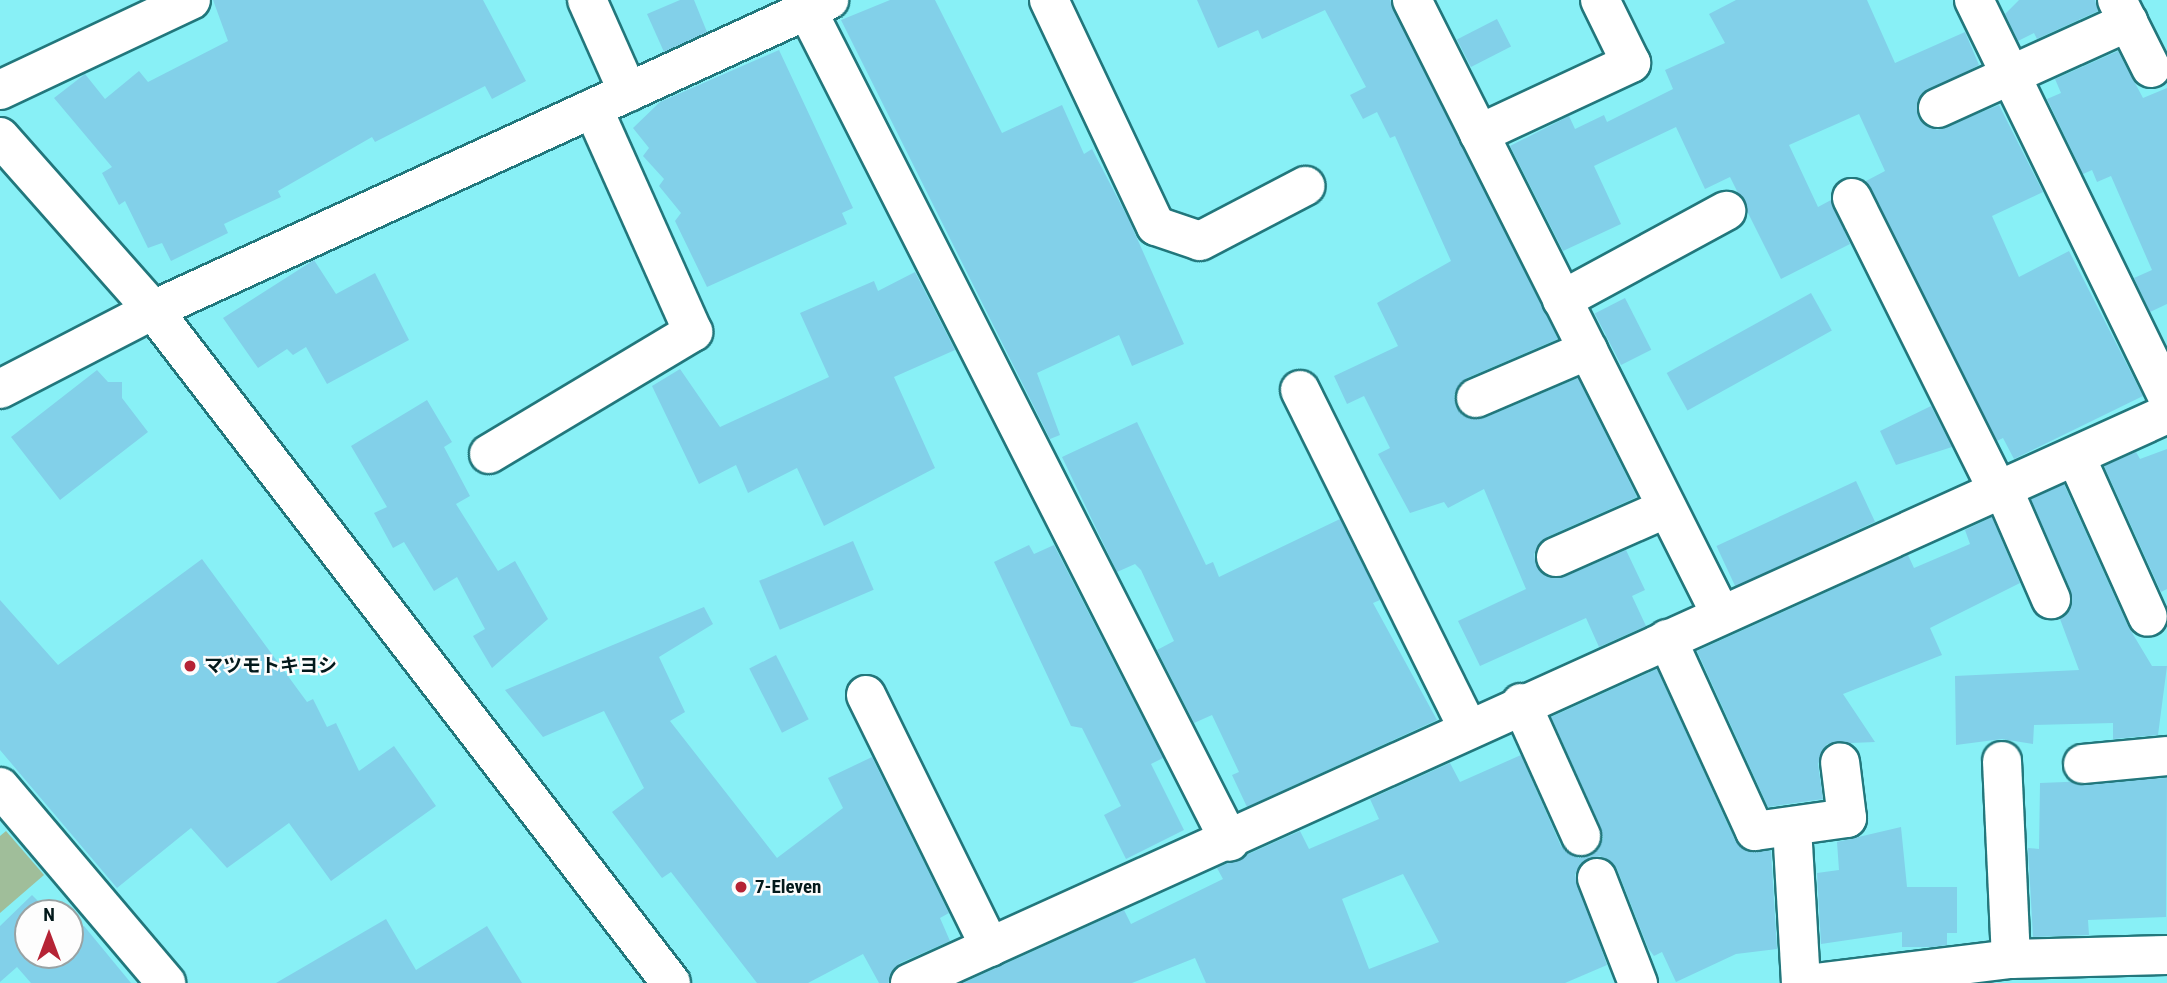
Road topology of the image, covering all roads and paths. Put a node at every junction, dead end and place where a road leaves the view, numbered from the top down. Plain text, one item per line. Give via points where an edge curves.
1 (191, 0) edge
2 (587, 0) edge
3 (1048, 0) edge
4 (1412, 0) edge
5 (1600, 0) edge
6 (1974, 0) edge
7 (818, 5) edge
8 (2122, 11) edge
9 (2151, 68) dead end
10 (2011, 75) junction
11 (0, 90) edge
12 (628, 92) junction
13 (593, 108) junction
14 (1938, 108) dead end
15 (1479, 134) junction
16 (0, 137) edge
17 (1305, 186) dead end
18 (1852, 198) dead end
19 (1726, 211) dead end
20 (1562, 300) junction
21 (153, 310) junction
22 (1588, 350) junction
23 (0, 389) edge
24 (1300, 390) dead end
25 (2167, 396) edge
26 (1476, 398) dead end
27 (2167, 414) edge
28 (489, 454) dead end
29 (2076, 457) junction
30 (2002, 492) junction
31 (1667, 508) junction
32 (1556, 557) dead end
33 (2051, 599) dead end
34 (1721, 615) junction
35 (2148, 617) dead end
36 (1667, 639) junction
37 (866, 695) dead end
38 (1521, 703) junction
39 (1467, 726) junction
40 (2167, 756) edge
41 (2002, 761) dead end
42 (1840, 762) dead end
43 (2083, 764) dead end
44 (0, 788) edge
45 (1792, 827) junction
46 (1581, 836) dead end
47 (1230, 842) junction
48 (1597, 878) dead end
49 (990, 947) junction
50 (2167, 955) edge
51 (2011, 959) junction
52 (1877, 979) edge
53 (166, 983) edge
54 (671, 983) edge
55 (910, 983) edge
56 (1638, 983) edge
57 (1801, 983) edge
58 (1815, 983) edge

1 - 11 street
2 - 12 street
3 - 17 street via 1156,226 1200,241
4 - 15 street
5 - 15 street via 1631,63
6 - 10 street
7 - 12 street
7 - 47 street
8 - 9 street
8 - 10 street
10 - 14 street
10 - 25 street
12 - 13 street
13 - 21 street
13 - 28 street via 693,332
15 - 20 street
16 - 21 street
18 - 30 street
19 - 20 street
20 - 22 street
21 - 23 street
21 - 54 street
22 - 26 street
22 - 31 street
24 - 39 street
27 - 29 street
29 - 30 street
29 - 35 street
30 - 33 street
30 - 34 street
31 - 32 street
31 - 34 street
34 - 36 street
36 - 38 street
36 - 45 street via 1755,831
37 - 49 street
38 - 39 street
38 - 46 street
39 - 47 street
40 - 43 street
41 - 51 street
42 - 45 street via 1847,818
44 - 53 street
45 - 57 street
47 - 49 street
48 - 56 street
49 - 55 street
50 - 51 street
51 - 52 street
52 - 58 street

